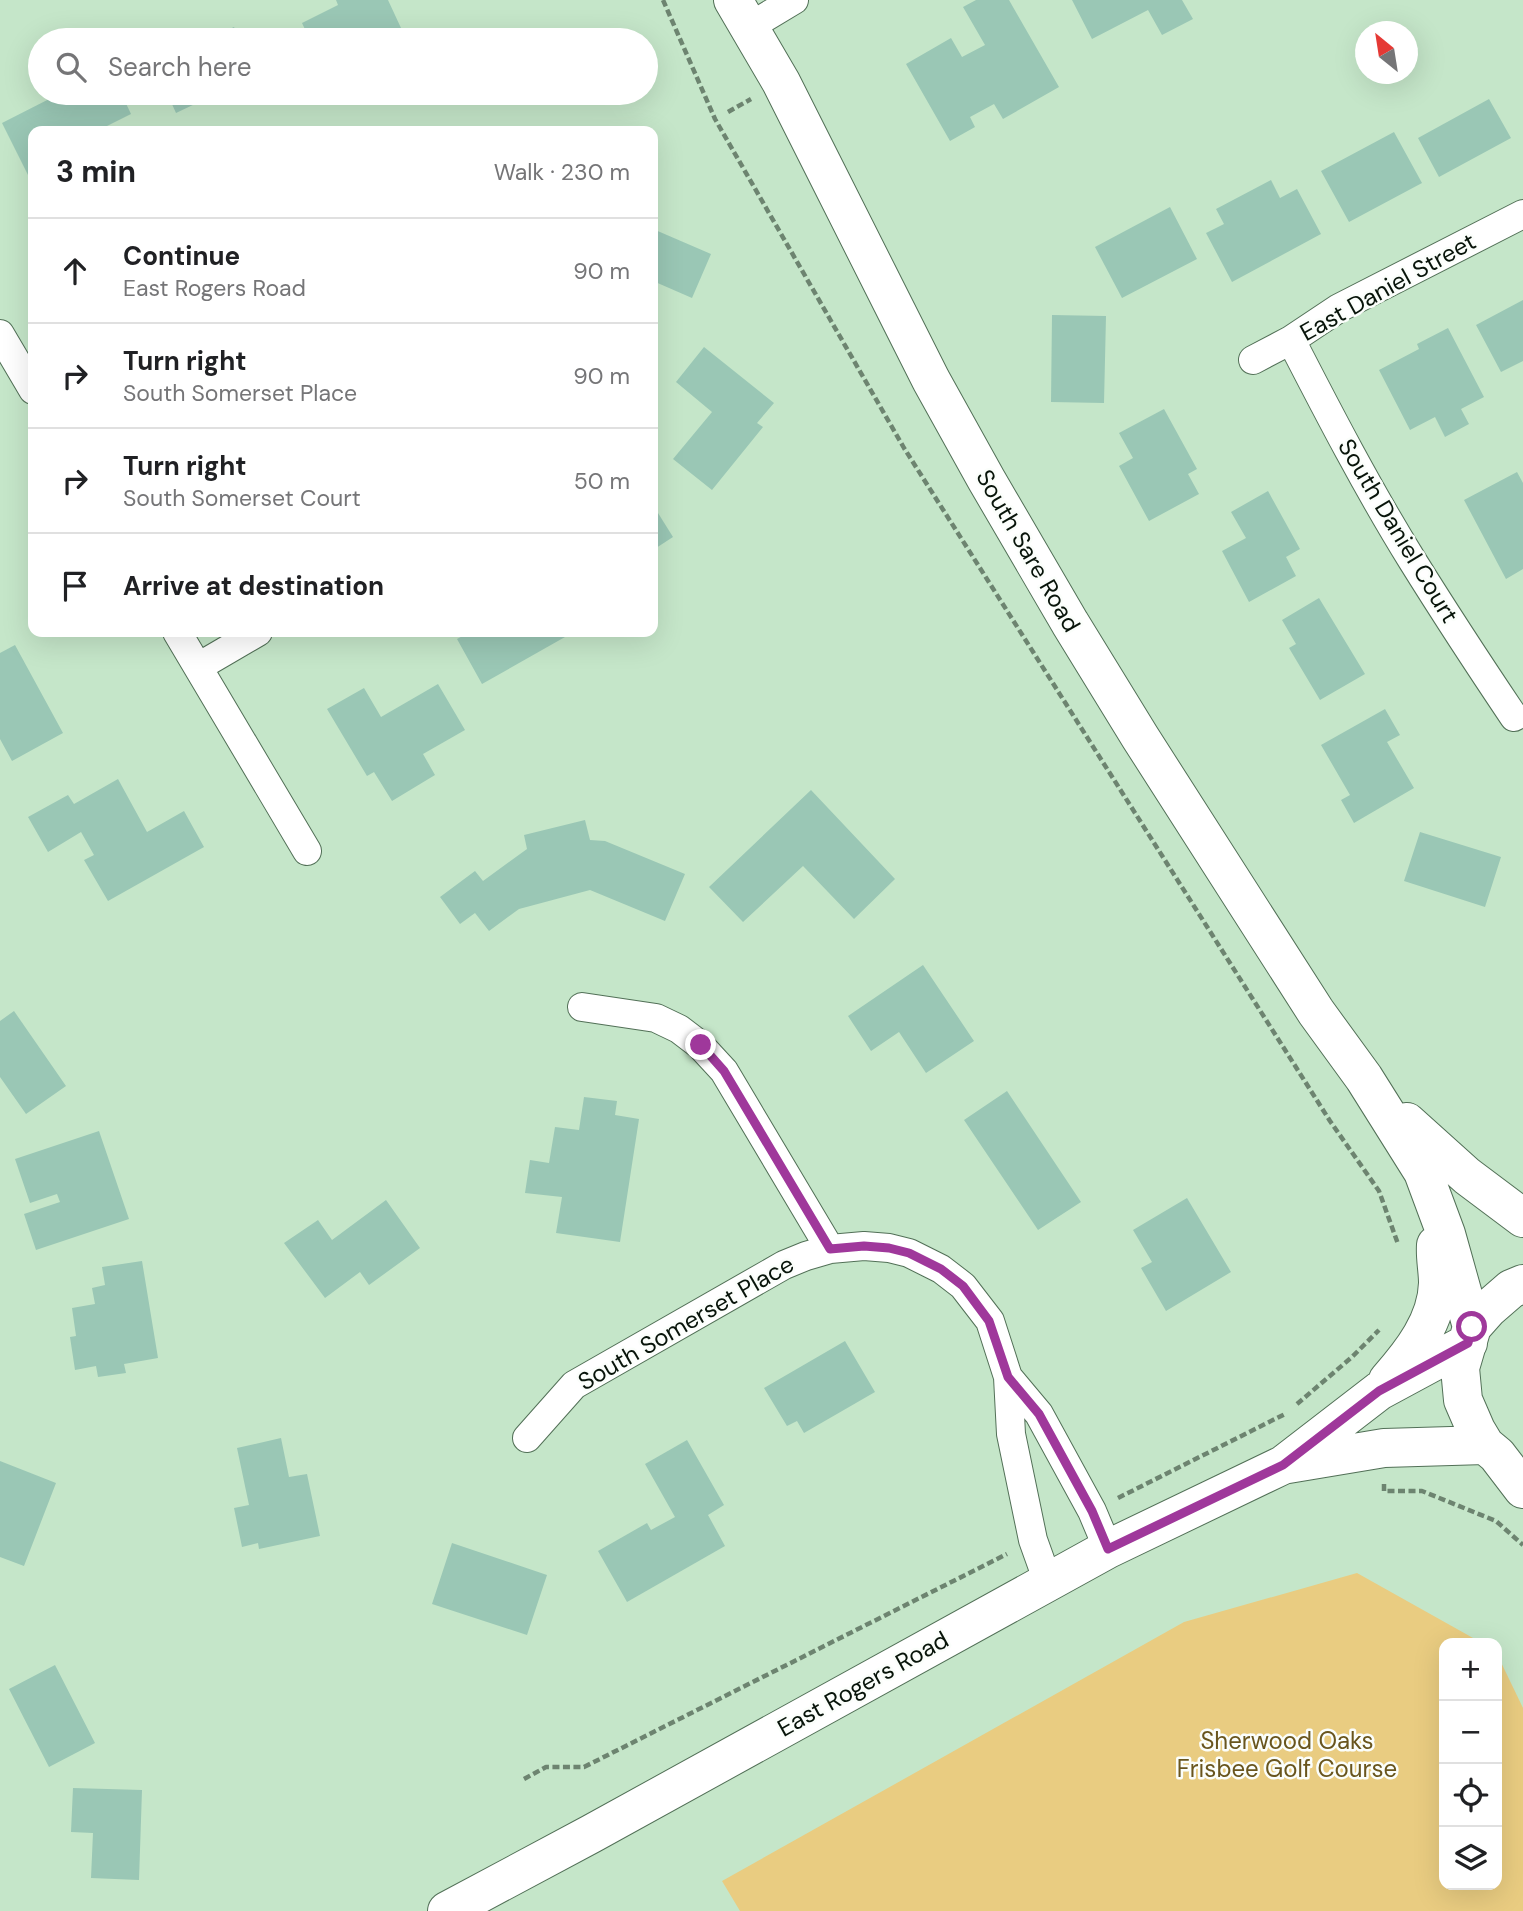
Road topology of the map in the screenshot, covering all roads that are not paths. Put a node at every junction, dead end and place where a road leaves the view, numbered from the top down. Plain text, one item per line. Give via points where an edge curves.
1 (794, 0) edge
2 (741, 13) edge
3 (1523, 214) edge
4 (0, 334) edge
5 (1290, 340) junction
6 (1253, 360) dead end
7 (28, 382) edge
8 (180, 637) edge
9 (249, 637) edge
10 (198, 667) junction
11 (1514, 716) dead end
12 (307, 851) dead end
13 (582, 1007) dead end
14 (1364, 1078) junction
15 (1431, 1194) junction
16 (1521, 1215) edge
17 (830, 1249) junction
18 (1523, 1284) edge
19 (1470, 1335) junction
20 (1008, 1377) junction
21 (1379, 1391) junction
22 (527, 1438) dead end
23 (1501, 1453) edge
24 (1283, 1465) junction
25 (1523, 1489) edge
26 (1108, 1549) junction
27 (1048, 1582) junction
28 (447, 1911) edge

1 - 2 street
2 - 14 main road, South Sare Road via 781,82 931,380 1070,623 1316,1012
3 - 5 street, East Daniel Street via 1339,308
4 - 7 street
5 - 6 street, East Daniel Street
5 - 11 street, South Daniel Court via 1410,558
8 - 10 street
9 - 10 street
10 - 12 street
13 - 17 street via 656,1018 701,1045 724,1071
14 - 15 main road, South Sare Road via 1423,1172
14 - 16 main road, South Sare Road via 1440,1153
15 - 19 main road, South Sare Road via 1449,1244
15 - 21 main road via 1438,1284 1434,1311 1411,1352
17 - 20 street, South Somerset Place via 889,1248 941,1269 963,1286 989,1321
17 - 22 street, South Somerset Place via 784,1265 574,1385
18 - 19 main road via 1488,1309
19 - 21 main road, East Rogers Road
19 - 23 main road via 1460,1368 1463,1400 1476,1430
20 - 26 street, South Somerset Place via 1039,1414
20 - 27 street, South Somerset Place via 1011,1434 1033,1540
21 - 24 main road, East Rogers Road
23 - 24 main road, East Rogers Road via 1391,1448
23 - 25 main road
24 - 26 main road, East Rogers Road
26 - 27 main road, East Rogers Road
27 - 28 main road, East Rogers Road

